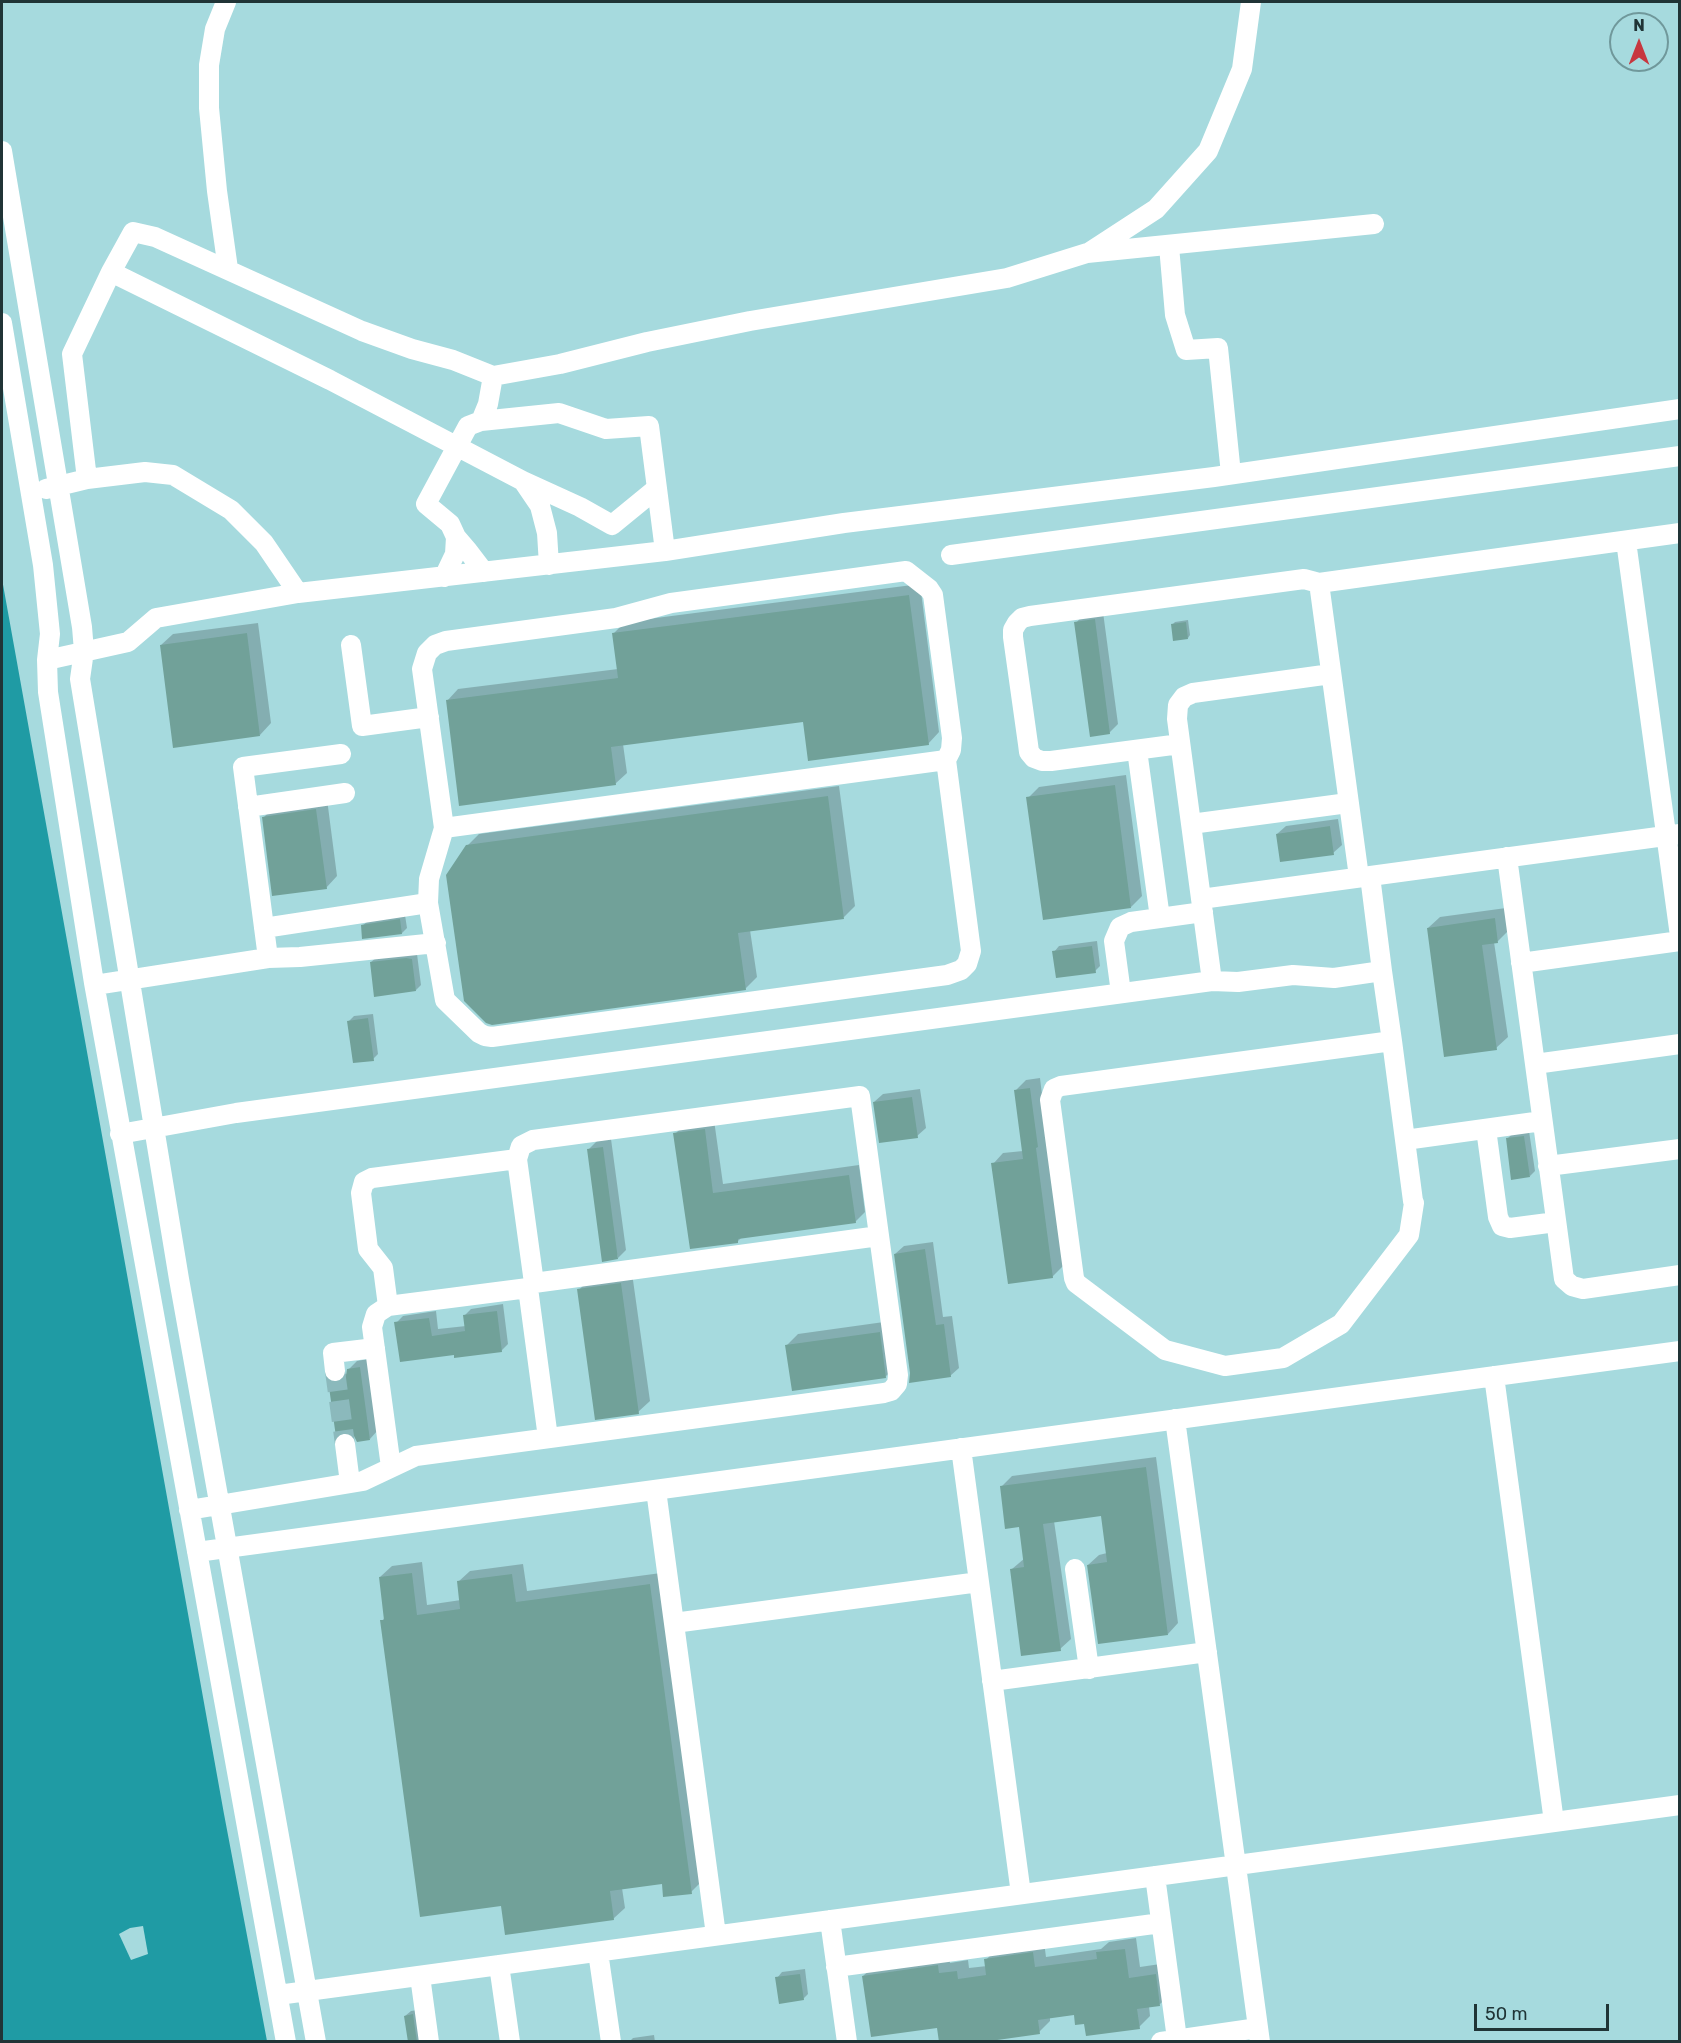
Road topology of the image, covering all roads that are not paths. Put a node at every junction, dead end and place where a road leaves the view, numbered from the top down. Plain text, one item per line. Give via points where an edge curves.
1 (226, 2) edge
2 (1251, 2) edge
3 (2, 151) edge
4 (1374, 224) dead end
5 (1169, 246) junction
6 (1087, 254) junction
7 (228, 269) junction
8 (111, 272) junction
9 (2, 323) edge
10 (493, 376) junction
11 (1680, 409) edge
12 (482, 421) junction
13 (457, 447) junction
14 (1680, 456) edge
15 (1231, 474) junction
16 (87, 479) junction
17 (523, 481) junction
18 (59, 486) junction
19 (656, 489) junction
20 (32, 492) junction
21 (1680, 533) edge
22 (456, 537) junction
23 (1626, 541) junction
24 (665, 551) junction
25 (951, 555) dead end
26 (549, 565) junction
27 (484, 572) junction
28 (444, 577) junction
29 (1319, 583) junction
30 (298, 593) junction
31 (351, 645) dead end
32 (84, 651) junction
33 (47, 660) junction
34 (1331, 674) junction
35 (429, 717) junction
36 (1180, 744) junction
37 (1137, 750) junction
38 (341, 754) dead end
39 (946, 760) junction
40 (345, 794) dead end
41 (1348, 803) junction
42 (248, 807) junction
43 (1191, 824) junction
44 (444, 828) junction
45 (1673, 834) edge
46 (1507, 857) junction
47 (1364, 876) junction
48 (428, 903) junction
49 (1202, 905) junction
50 (1160, 918) junction
51 (264, 928) junction
52 (1680, 936) edge
53 (1680, 941) edge
54 (436, 943) junction
55 (268, 958) junction
56 (1521, 963) junction
57 (1382, 971) junction
58 (131, 979) junction
59 (1212, 981) junction
60 (95, 986) junction
61 (1121, 993) junction
62 (1392, 1041) junction
63 (1680, 1044) edge
64 (1534, 1064) junction
65 (1542, 1121) junction
66 (155, 1127) junction
67 (1486, 1129) junction
68 (120, 1134) junction
69 (1405, 1140) junction
70 (1680, 1149) edge
71 (517, 1159) junction
72 (1548, 1166) junction
73 (1556, 1222) junction
74 (879, 1236) junction
75 (1680, 1275) edge
76 (531, 1285) junction
77 (388, 1306) junction
78 (375, 1348) junction
79 (1680, 1351) edge
80 (335, 1371) tunnel mouth
81 (1494, 1376) junction
82 (1175, 1419) junction
83 (548, 1438) junction
84 (345, 1444) tunnel mouth
85 (961, 1448) junction
86 (391, 1467) junction
87 (350, 1483) junction
88 (656, 1490) junction
89 (220, 1505) junction
90 (189, 1510) junction
91 (227, 1548) junction
92 (196, 1552) junction
93 (1075, 1569) dead end
94 (979, 1582) junction
95 (674, 1623) junction
96 (1207, 1652) junction
97 (1089, 1669) junction
98 (992, 1682) junction
99 (1680, 1805) edge
100 (1554, 1822) junction
101 (1236, 1865) junction
102 (1155, 1876) junction
103 (1021, 1894) junction
104 (830, 1920) junction
105 (1161, 1923) junction
106 (716, 1935) junction
107 (598, 1952) junction
108 (499, 1965) junction
109 (836, 1967) junction
110 (420, 1976) junction
111 (307, 1991) junction
112 (278, 1995) junction
113 (1259, 2035) edge
114 (1169, 2040) edge
115 (286, 2042) edge
116 (316, 2042) edge
117 (429, 2042) edge
118 (510, 2042) edge
119 (610, 2042) edge
120 (847, 2042) edge

1 - 7 street via 215,30 209,65 209,108
2 - 6 street via 1242,69 1208,151 1156,209
3 - 18 street
4 - 5 street
5 - 6 street
5 - 15 street via 1175,315 1186,350 1218,348
6 - 10 street via 1007,278 750,321
7 - 8 street via 155,237 133,232
7 - 10 street via 362,331
8 - 13 street
8 - 16 street via 72,354
9 - 20 street
10 - 12 street
11 - 15 street
12 - 13 street via 468,426
12 - 19 street via 559,413 606,429 649,426
13 - 17 street
13 - 22 street via 426,504 450,524
14 - 25 street
15 - 24 street via 844,523
16 - 18 street
16 - 30 street via 145,471 172,475 231,510 264,543
17 - 19 street via 612,525
17 - 26 street via 540,506
18 - 20 street
18 - 32 street
19 - 24 street
20 - 33 street via 50,634
21 - 23 street
22 - 27 street
22 - 28 street via 455,555
23 - 29 street
23 - 45 street
24 - 26 street
26 - 27 street
27 - 28 street
28 - 30 street
29 - 34 street
29 - 37 street via 1304,579 1019,620 1013,637 1031,755 1047,762
30 - 32 street via 156,618 128,642
31 - 35 street via 362,726
32 - 33 street
32 - 58 street via 80,679
33 - 60 street via 48,692
34 - 36 street via 1188,695 1177,710
34 - 41 street
35 - 39 street via 423,664 430,649 440,642 616,618 671,603 903,571 933,595 952,738
35 - 44 street
36 - 37 street
36 - 43 street
37 - 50 street
38 - 42 street via 243,767
39 - 44 street
39 - 54 street via 971,951 967,964 955,974 488,1037 445,1000
40 - 42 street
41 - 43 street
41 - 47 street
42 - 51 street
43 - 49 street
44 - 48 street via 429,879
45 - 46 street
45 - 52 street
46 - 47 street
46 - 56 street
47 - 49 street
47 - 57 street
48 - 51 street
48 - 54 street
49 - 50 street
49 - 59 street
50 - 61 street via 1127,922 1116,933
51 - 55 street
53 - 56 street
54 - 55 street
55 - 58 street
56 - 64 street
57 - 59 street via 1334,978 1293,975
57 - 62 street
58 - 60 street
58 - 66 street
59 - 61 street
60 - 68 street
61 - 66 street
62 - 69 street
62 - 69 street via 1056,1088 1050,1100 1074,1280 1165,1350 1225,1366 1284,1358 1340,1325 1410,1233 1414,1203
63 - 64 street
64 - 65 street
65 - 67 street
65 - 72 street
66 - 68 street
66 - 89 street
67 - 69 street
67 - 73 street via 1502,1226
68 - 90 street
70 - 72 street
71 - 74 street via 521,1146 533,1140 860,1096
71 - 76 street
71 - 77 street via 364,1182 361,1196 368,1249 383,1268
72 - 73 street
73 - 75 street via 1563,1276 1575,1288
74 - 76 street
74 - 83 street via 898,1378 891,1391
76 - 77 street
76 - 83 street
77 - 78 street via 374,1317
78 - 80 street via 333,1353
78 - 86 street
79 - 81 street
81 - 82 street
81 - 100 street
82 - 85 street
82 - 96 street
83 - 86 street via 416,1456
84 - 87 street
85 - 88 street
85 - 94 street
86 - 87 street via 368,1480
87 - 89 street
88 - 91 street
88 - 95 street
89 - 90 street
89 - 91 street
90 - 92 street
91 - 92 street
91 - 111 street
92 - 112 street
93 - 97 street
94 - 95 street
94 - 98 street
95 - 106 street
96 - 97 street
96 - 101 street
97 - 98 street
98 - 103 street
99 - 100 street
100 - 101 street
101 - 102 street
101 - 113 street
102 - 103 street
102 - 105 street
103 - 104 street
104 - 106 street
104 - 109 street
105 - 109 street
105 - 114 street
106 - 107 street
107 - 108 street
107 - 119 street
108 - 110 street
108 - 118 street
109 - 120 street
110 - 111 street
110 - 117 street
111 - 112 street
111 - 116 street
112 - 115 street
113 - 114 street

